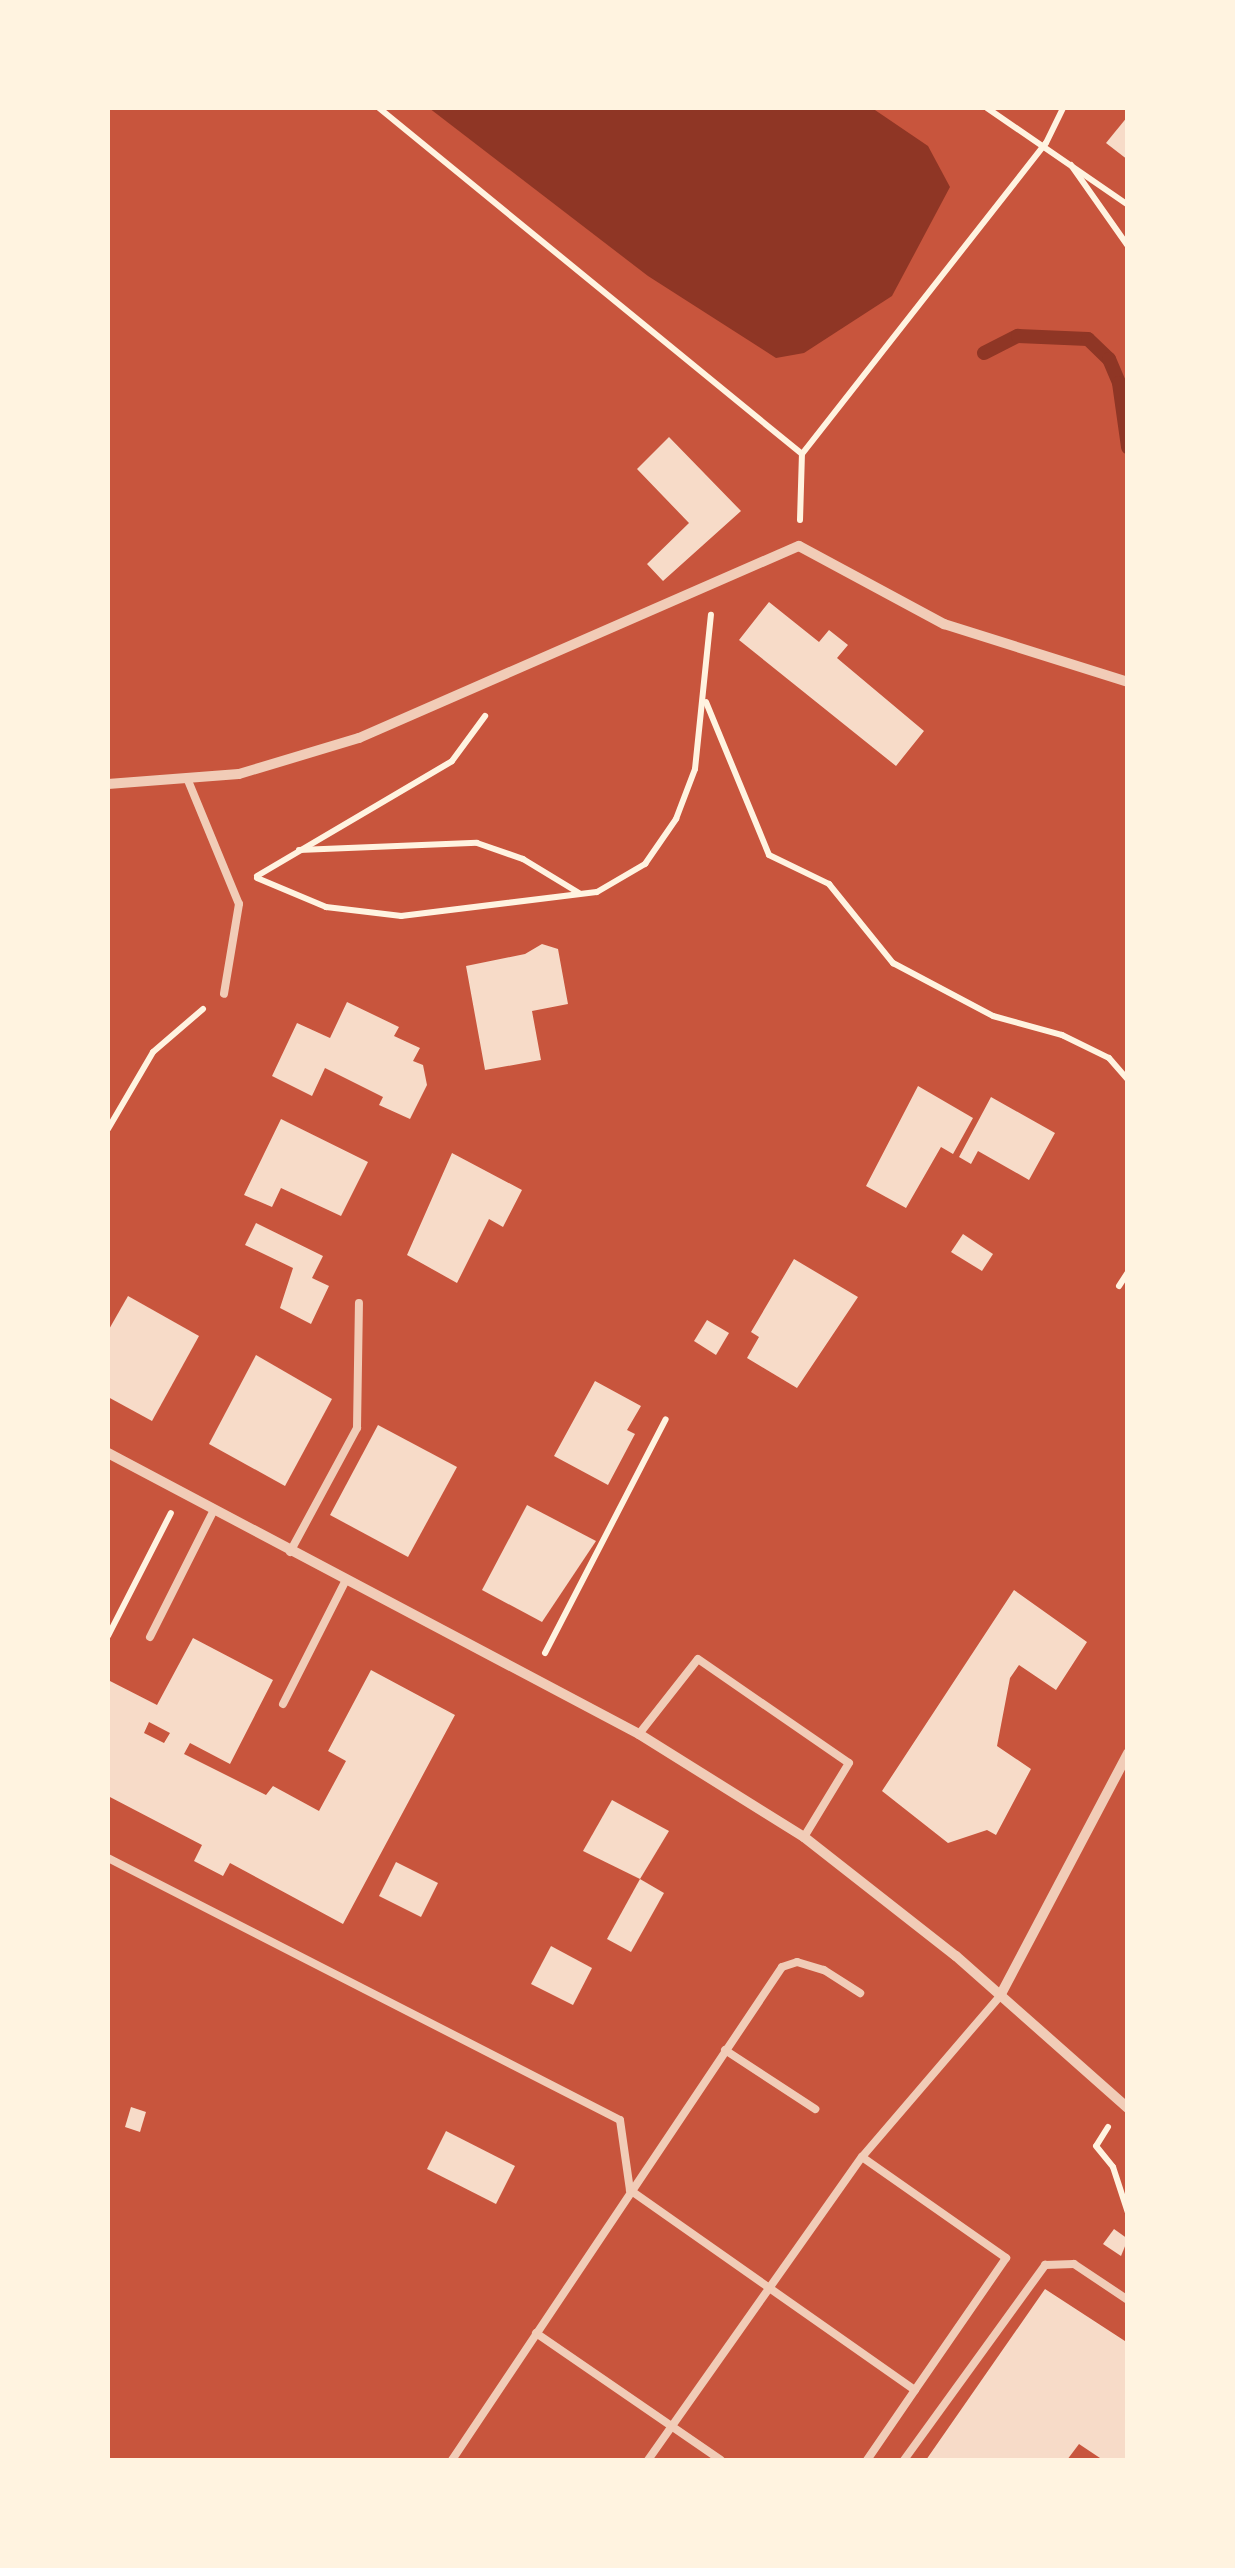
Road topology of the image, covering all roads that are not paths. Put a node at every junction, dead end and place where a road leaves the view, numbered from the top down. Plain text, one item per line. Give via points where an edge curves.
1 (1128, 682) edge
2 (187, 778) junction
3 (108, 784) edge
4 (224, 994) road end
5 (359, 1303) dead end
6 (108, 1453) edge
7 (213, 1512) junction
8 (290, 1552) junction
9 (345, 1582) junction
10 (150, 1637) dead end
11 (284, 1704) dead end
12 (639, 1734) junction
13 (1128, 1753) edge
14 (804, 1837) junction
15 (108, 1858) edge
16 (860, 1993) dead end
17 (1000, 1996) junction
18 (725, 2050) junction
19 (1128, 2108) edge
20 (815, 2110) dead end
21 (862, 2157) junction
22 (630, 2190) junction
23 (770, 2288) junction
24 (1128, 2300) edge
25 (536, 2333) junction
26 (915, 2390) junction
27 (672, 2427) junction
28 (452, 2460) edge
29 (648, 2460) edge
30 (721, 2460) edge
31 (867, 2460) edge
32 (904, 2460) edge

1 - 2 street via 944,624 800,546 359,738 239,774
2 - 3 street
2 - 4 lane via 239,904
5 - 8 lane via 356,1428
6 - 7 street
7 - 8 street
7 - 10 lane
8 - 9 street
9 - 11 lane
9 - 12 street
12 - 14 street
12 - 14 lane via 698,1659 849,1763
13 - 17 street
14 - 17 street
15 - 22 lane via 620,2120
16 - 18 lane via 824,1970 797,1962 782,1967
17 - 19 street
17 - 21 lane
18 - 20 lane
18 - 22 lane
21 - 23 lane
21 - 26 lane via 1006,2258
22 - 23 lane
22 - 25 lane
23 - 26 lane
23 - 27 lane
24 - 32 lane via 1074,2264 1045,2265
25 - 27 lane
25 - 28 lane
26 - 31 lane
27 - 29 lane
27 - 30 lane

